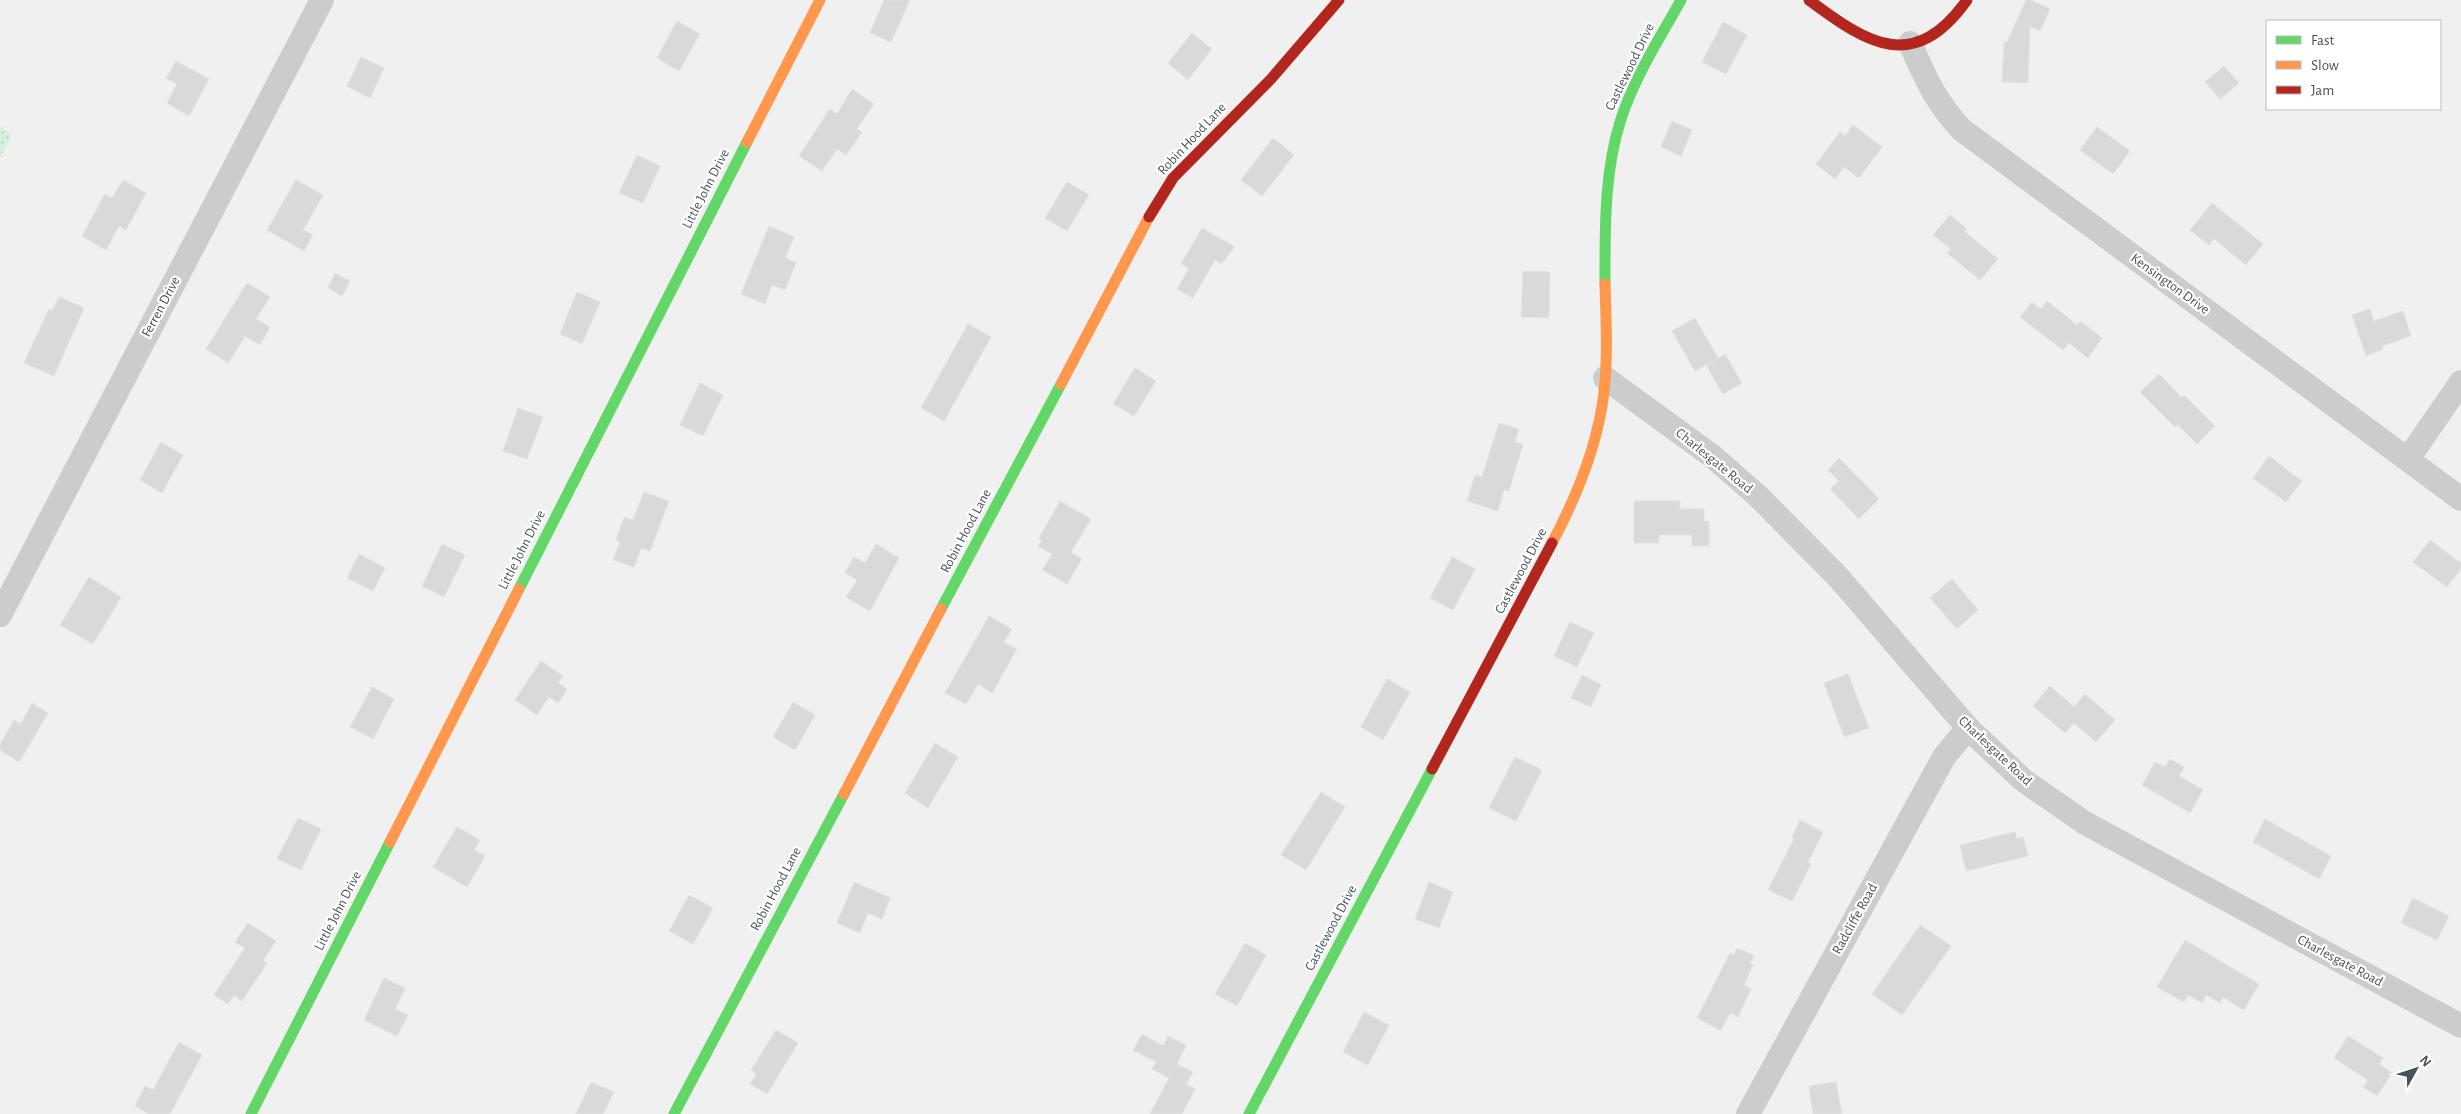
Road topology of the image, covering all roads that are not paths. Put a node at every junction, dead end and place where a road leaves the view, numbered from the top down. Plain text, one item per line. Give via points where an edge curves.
1 (322, 0) edge
2 (820, 0) edge
3 (1339, 0) edge
4 (1680, 0) edge
5 (1809, 0) edge
6 (1967, 0) edge
7 (1910, 44) junction
8 (1605, 378) junction
9 (2461, 382) edge
10 (2408, 459) junction
11 (2461, 499) edge
12 (0, 615) edge
13 (1968, 728) junction
14 (2461, 1026) edge
15 (251, 1114) edge
16 (674, 1114) edge
17 (1249, 1114) edge
18 (1748, 1114) edge

1 - 12 street, Ferren Drive
2 - 15 street, Little John Drive
3 - 16 street, Robin Hood Lane via 1271,79 1173,178 1148,219
4 - 8 street, Castlewood Drive via 1623,109 1615,138 1606,217
5 - 7 street via 1872,41 1897,46
6 - 7 street via 1944,28 1923,41
7 - 10 street, Kensington Drive via 1930,90 1962,130
8 - 13 street, Charlesgate Road via 1712,456 1758,496 1839,578
8 - 17 street, Castlewood Drive via 1599,418 1572,504
9 - 10 street
10 - 11 street, Kensington Drive
13 - 14 street, Charlesgate Road via 2023,780 2085,823
13 - 18 street, Radcliffe Road via 1944,757

